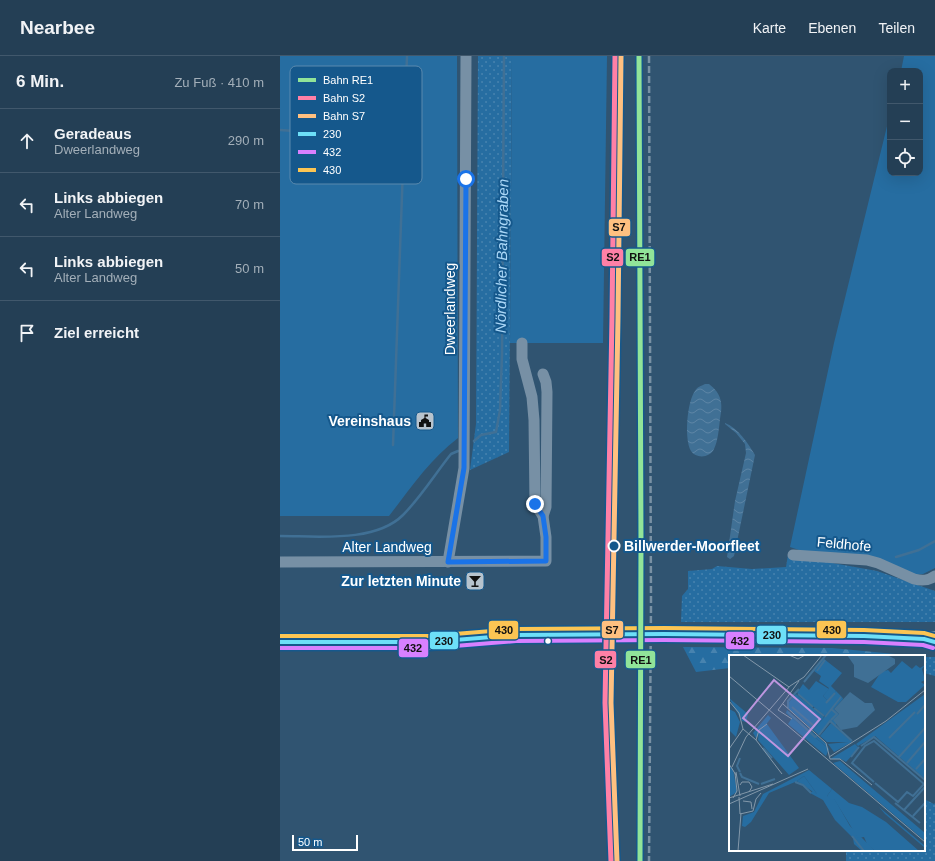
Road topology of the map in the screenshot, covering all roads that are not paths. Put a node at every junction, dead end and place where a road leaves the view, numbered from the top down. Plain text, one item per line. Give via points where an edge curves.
1 (466, 56) edge
2 (522, 342) dead end
3 (542, 374) dead end
4 (543, 516) junction
5 (793, 555) dead end
6 (280, 562) edge
7 (448, 562) junction
8 (935, 576) edge
9 (932, 640) edge
10 (280, 642) edge

1 - 7 street, Dweerlandweg via 464,468
2 - 4 street, Alter Landweg via 522,359 532,397 534,420 535,504
3 - 4 street, Alter Landweg via 547,392 546,507
4 - 7 street, Alter Landweg via 546,561
5 - 8 street, Feldhofe via 867,560 920,581
6 - 7 street, Alter Landweg
9 - 10 main road, bridge via 864,636 694,634 516,635 430,642

